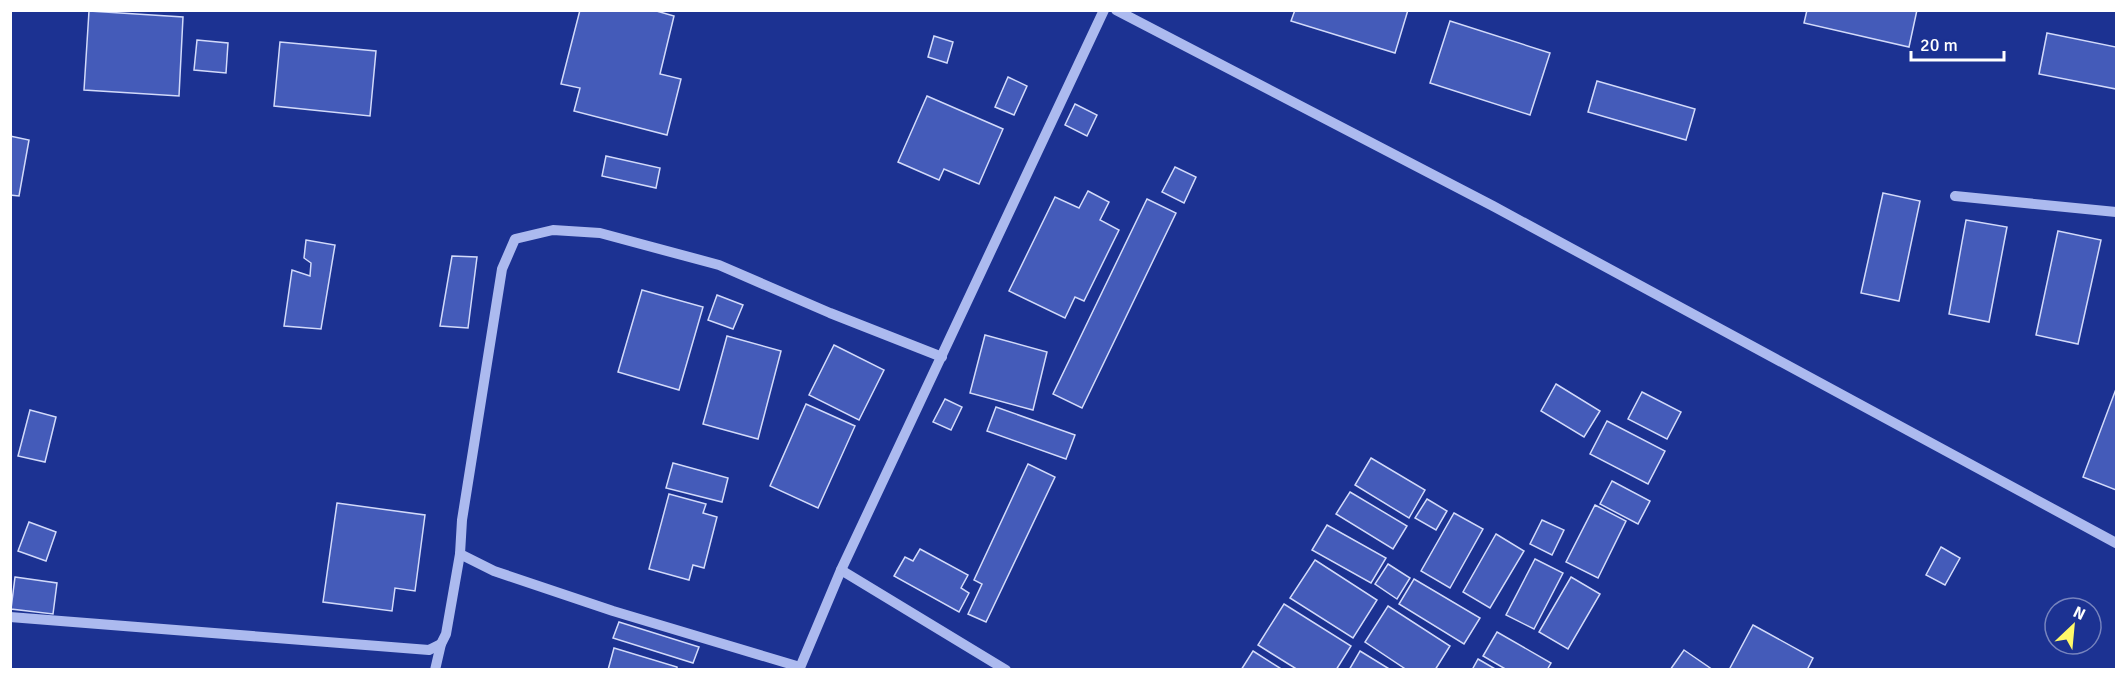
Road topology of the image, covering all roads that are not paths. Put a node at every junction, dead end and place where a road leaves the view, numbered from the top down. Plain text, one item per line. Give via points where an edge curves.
1 (1104, 10) edge
2 (1116, 10) edge
3 (1955, 196) dead end
4 (2116, 212) edge
5 (942, 357) junction
6 (2116, 543) edge
7 (460, 554) junction
8 (841, 570) junction
9 (10, 617) edge
10 (441, 644) junction
11 (800, 668) edge
12 (435, 669) edge
13 (1006, 669) edge

1 - 5 street
2 - 6 street via 1493,206
3 - 4 street
5 - 7 street via 719,265 600,233 553,230 515,239 502,269
5 - 8 street
7 - 10 street
7 - 11 street via 494,571
8 - 11 street
8 - 13 street
9 - 10 street via 429,650
10 - 12 street

